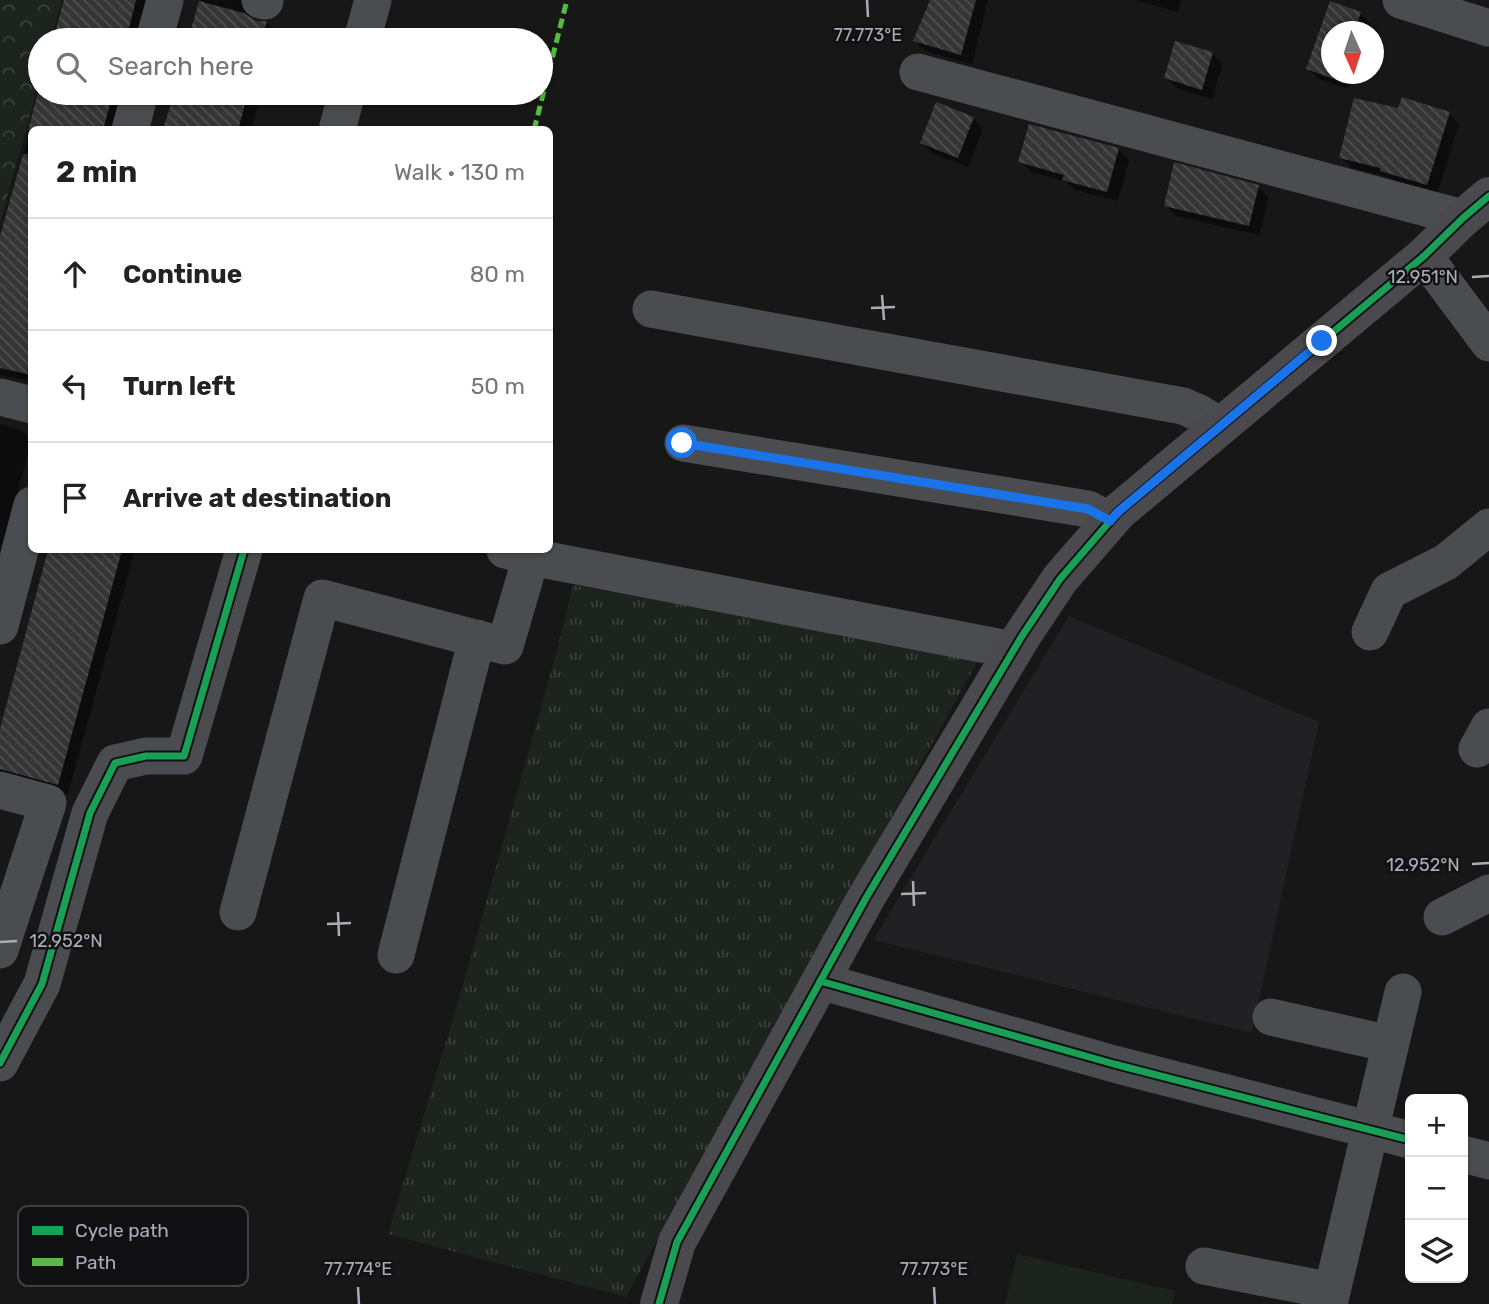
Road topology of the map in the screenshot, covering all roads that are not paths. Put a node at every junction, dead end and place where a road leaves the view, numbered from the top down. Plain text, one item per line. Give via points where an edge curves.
1 (164, 0) edge
2 (373, 0) edge
3 (1401, 0) edge
4 (157, 28) edge
5 (365, 28) edge
6 (1489, 28) edge
7 (918, 72) dead end
8 (137, 105) edge
9 (344, 105) edge
10 (131, 126) edge
11 (338, 126) edge
12 (1476, 207) edge
13 (1424, 256) junction
14 (651, 309) dead end
15 (1489, 343) edge
16 (0, 397) edge
17 (28, 404) edge
18 (1220, 426) junction
19 (682, 443) dead end
20 (28, 520) edge
21 (1110, 521) junction
22 (1489, 527) edge
23 (243, 553) edge
24 (518, 553) edge
25 (0, 626) edge
26 (1370, 632) dead end
27 (477, 639) junction
28 (1013, 650) junction
29 (0, 790) edge
30 (1489, 893) edge
31 (239, 912) dead end
32 (1442, 917) dead end
33 (0, 950) edge
34 (396, 955) dead end
35 (820, 981) junction
36 (1403, 992) dead end
37 (1271, 1017) dead end
38 (1390, 1044) junction
39 (0, 1063) edge
40 (1370, 1130) junction
41 (1405, 1139) edge
42 (1468, 1155) edge
43 (1489, 1161) edge
44 (1204, 1266) dead end
45 (1330, 1298) edge
46 (659, 1304) edge

1 - 4 street
2 - 5 street
3 - 6 street
7 - 12 street
8 - 10 street
9 - 11 street
12 - 13 street
13 - 15 street
13 - 18 street
14 - 18 street via 1183,406
16 - 17 street
18 - 21 street
19 - 21 street via 1088,509
20 - 25 street
21 - 28 street via 1060,579
22 - 26 street via 1446,562 1389,591
23 - 39 street via 184,755 115,763 90,813 42,984
24 - 27 street via 505,646
24 - 28 street
27 - 31 street via 322,598
27 - 34 street
28 - 35 street
29 - 33 street via 48,803
30 - 32 street
35 - 40 street
35 - 46 street via 677,1242
36 - 38 street
37 - 38 street
38 - 40 street
40 - 41 street
40 - 45 street
42 - 43 street
44 - 45 street

